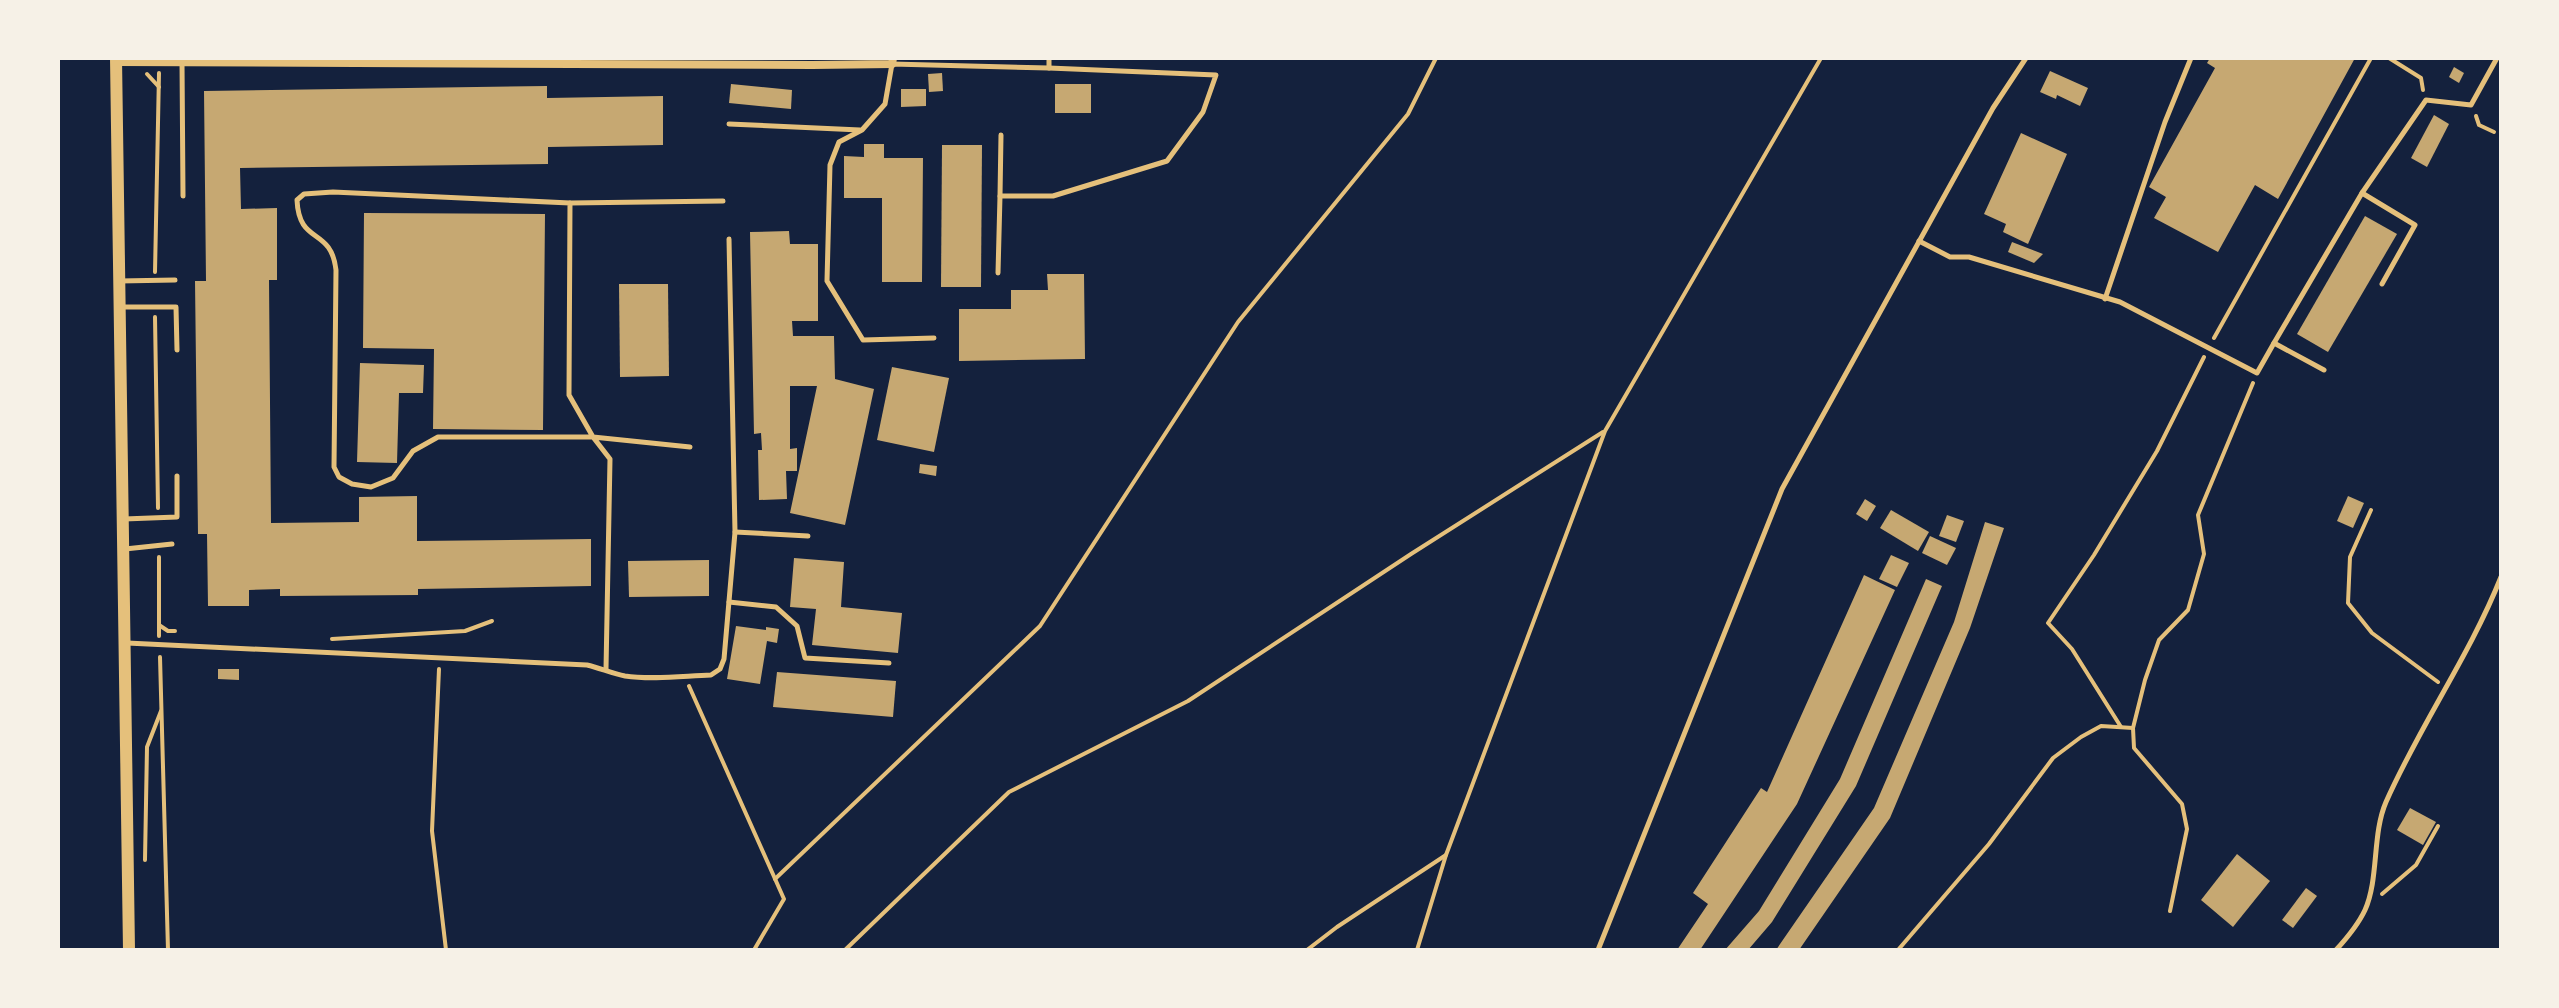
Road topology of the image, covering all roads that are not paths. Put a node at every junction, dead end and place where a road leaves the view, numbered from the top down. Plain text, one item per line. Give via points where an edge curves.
1 (1049, 58) edge
2 (2026, 58) edge
3 (2191, 58) edge
4 (2497, 58) edge
5 (116, 60) edge
6 (182, 61) junction
7 (671, 61) edge
8 (892, 61) edge
9 (813, 62) edge
10 (1049, 68) junction
11 (729, 124) dead end
12 (862, 130) junction
13 (1001, 135) dead end
14 (2362, 193) junction
15 (183, 196) dead end
16 (1000, 196) junction
17 (723, 201) dead end
18 (570, 203) junction
19 (729, 239) dead end
20 (1919, 241) junction
21 (998, 273) dead end
22 (175, 280) dead end
23 (118, 281) junction
24 (2382, 284) dead end
25 (2105, 299) junction
26 (119, 307) junction
27 (934, 338) dead end
28 (2274, 343) junction
29 (177, 350) dead end
30 (2324, 370) dead end
31 (593, 437) junction
32 (690, 447) dead end
33 (177, 476) dead end
34 (123, 519) junction
35 (735, 532) junction
36 (808, 536) dead end
37 (172, 544) dead end
38 (124, 549) junction
39 (2501, 577) edge
40 (729, 602) junction
41 (126, 643) junction
42 (889, 663) dead end
43 (606, 669) junction
44 (129, 950) edge
45 (1598, 950) edge
46 (2336, 950) edge

1 - 10 lane
2 - 20 lane
3 - 25 lane
4 - 14 lane via 2471,105 2426,100
5 - 6 street
5 - 23 street
6 - 7 street
6 - 15 lane
7 - 9 street
8 - 9 street
8 - 10 lane
8 - 12 lane via 885,104
10 - 16 lane via 1216,75 1203,112 1167,161 1053,196
11 - 12 lane
12 - 27 lane via 839,142 830,165 827,281 863,340
13 - 16 lane
14 - 24 lane via 2415,225
14 - 28 lane
16 - 21 lane
17 - 18 lane
18 - 31 lane via 569,395
18 - 31 lane via 333,192 304,194 297,200 304,229 326,241 334,254 334,467 339,477 371,487 393,478 413,451 438,437
19 - 35 lane
20 - 25 lane via 1950,257 1969,257
20 - 45 lane via 1782,489
22 - 23 lane
23 - 26 street
25 - 28 lane via 2156,319 2257,373
26 - 29 lane via 176,307
26 - 34 street
28 - 30 lane
31 - 32 lane
31 - 43 lane via 610,459
33 - 34 lane via 177,517
34 - 38 street
35 - 36 lane
35 - 40 lane
37 - 38 lane
38 - 41 street
39 - 46 lane via 2483,621 2384,805 2366,908
40 - 42 lane via 776,607 797,626 805,658
40 - 43 lane via 724,659 711,675 646,678
41 - 43 lane
41 - 44 street

